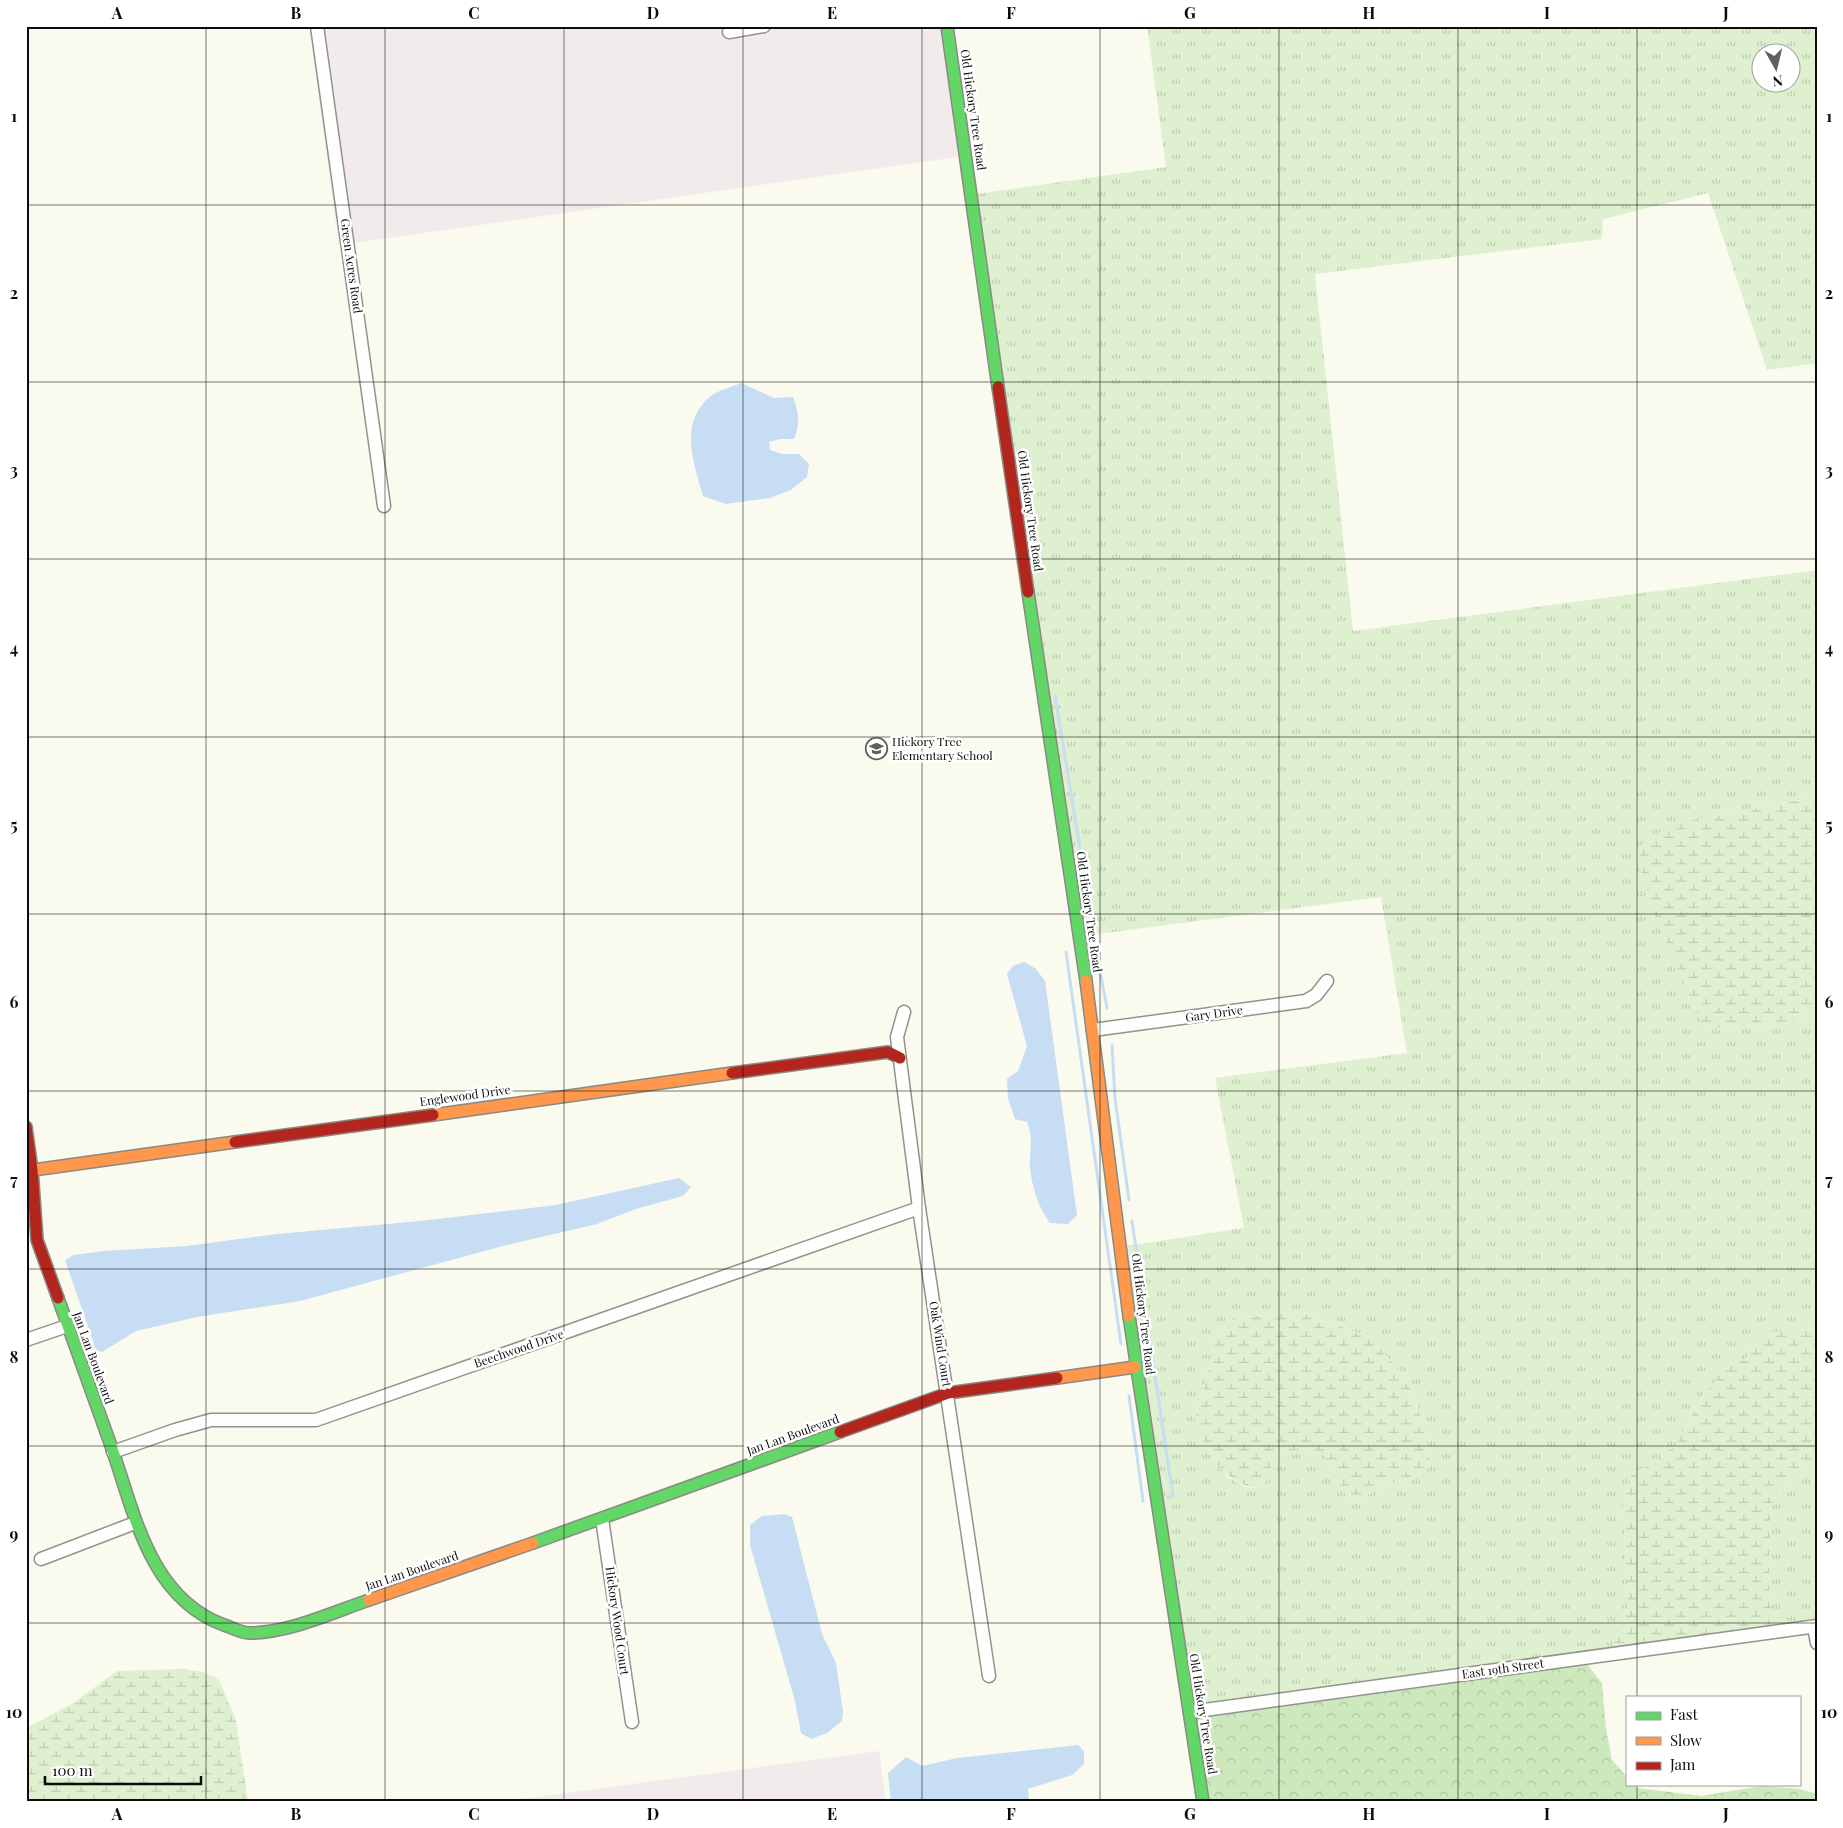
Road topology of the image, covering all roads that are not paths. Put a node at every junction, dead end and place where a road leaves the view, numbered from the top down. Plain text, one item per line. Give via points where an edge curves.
1 (317, 26) edge
2 (764, 26) edge
3 (947, 26) edge
4 (729, 32) dead end
5 (384, 506) dead end
6 (1327, 981) dead end
7 (904, 1012) dead end
8 (1092, 1030) junction
9 (900, 1058) junction
10 (26, 1127) edge
11 (29, 1170) edge
12 (919, 1208) junction
13 (67, 1326) junction
14 (26, 1340) edge
15 (1136, 1367) junction
16 (948, 1393) junction
17 (113, 1452) junction
18 (602, 1520) junction
19 (135, 1523) junction
20 (41, 1559) dead end
21 (1816, 1627) edge
22 (1817, 1643) edge
23 (989, 1676) dead end
24 (1190, 1712) junction
25 (632, 1722) dead end
26 (1203, 1802) edge

1 - 5 street, Green Acres Road
2 - 4 street
3 - 8 street, Old Hickory Tree Road
6 - 8 street, Gary Drive via 1316,995 1306,1001
7 - 9 street, Oak Wind Court via 897,1037
8 - 15 street, Old Hickory Tree Road
9 - 11 street, Englewood Drive via 888,1052
9 - 12 street, Oak Wind Court
10 - 11 street, Jan Lan Boulevard
11 - 13 street, Jan Lan Boulevard via 37,1240
12 - 16 street, Oak Wind Court
12 - 17 street, Beechwood Drive via 316,1420 211,1420
13 - 14 street
13 - 17 street, Jan Lan Boulevard
15 - 16 street, Jan Lan Boulevard
15 - 24 street, Old Hickory Tree Road
16 - 18 street, Jan Lan Boulevard
16 - 23 street, Oak Wind Court
17 - 19 street, Jan Lan Boulevard
18 - 19 street, Jan Lan Boulevard via 312,1620 277,1630 247,1632 211,1620 178,1596 158,1569
18 - 25 street, Hickory Wood Court
19 - 20 street
21 - 22 street
21 - 24 street, East 19th Street
24 - 26 street, Old Hickory Tree Road

